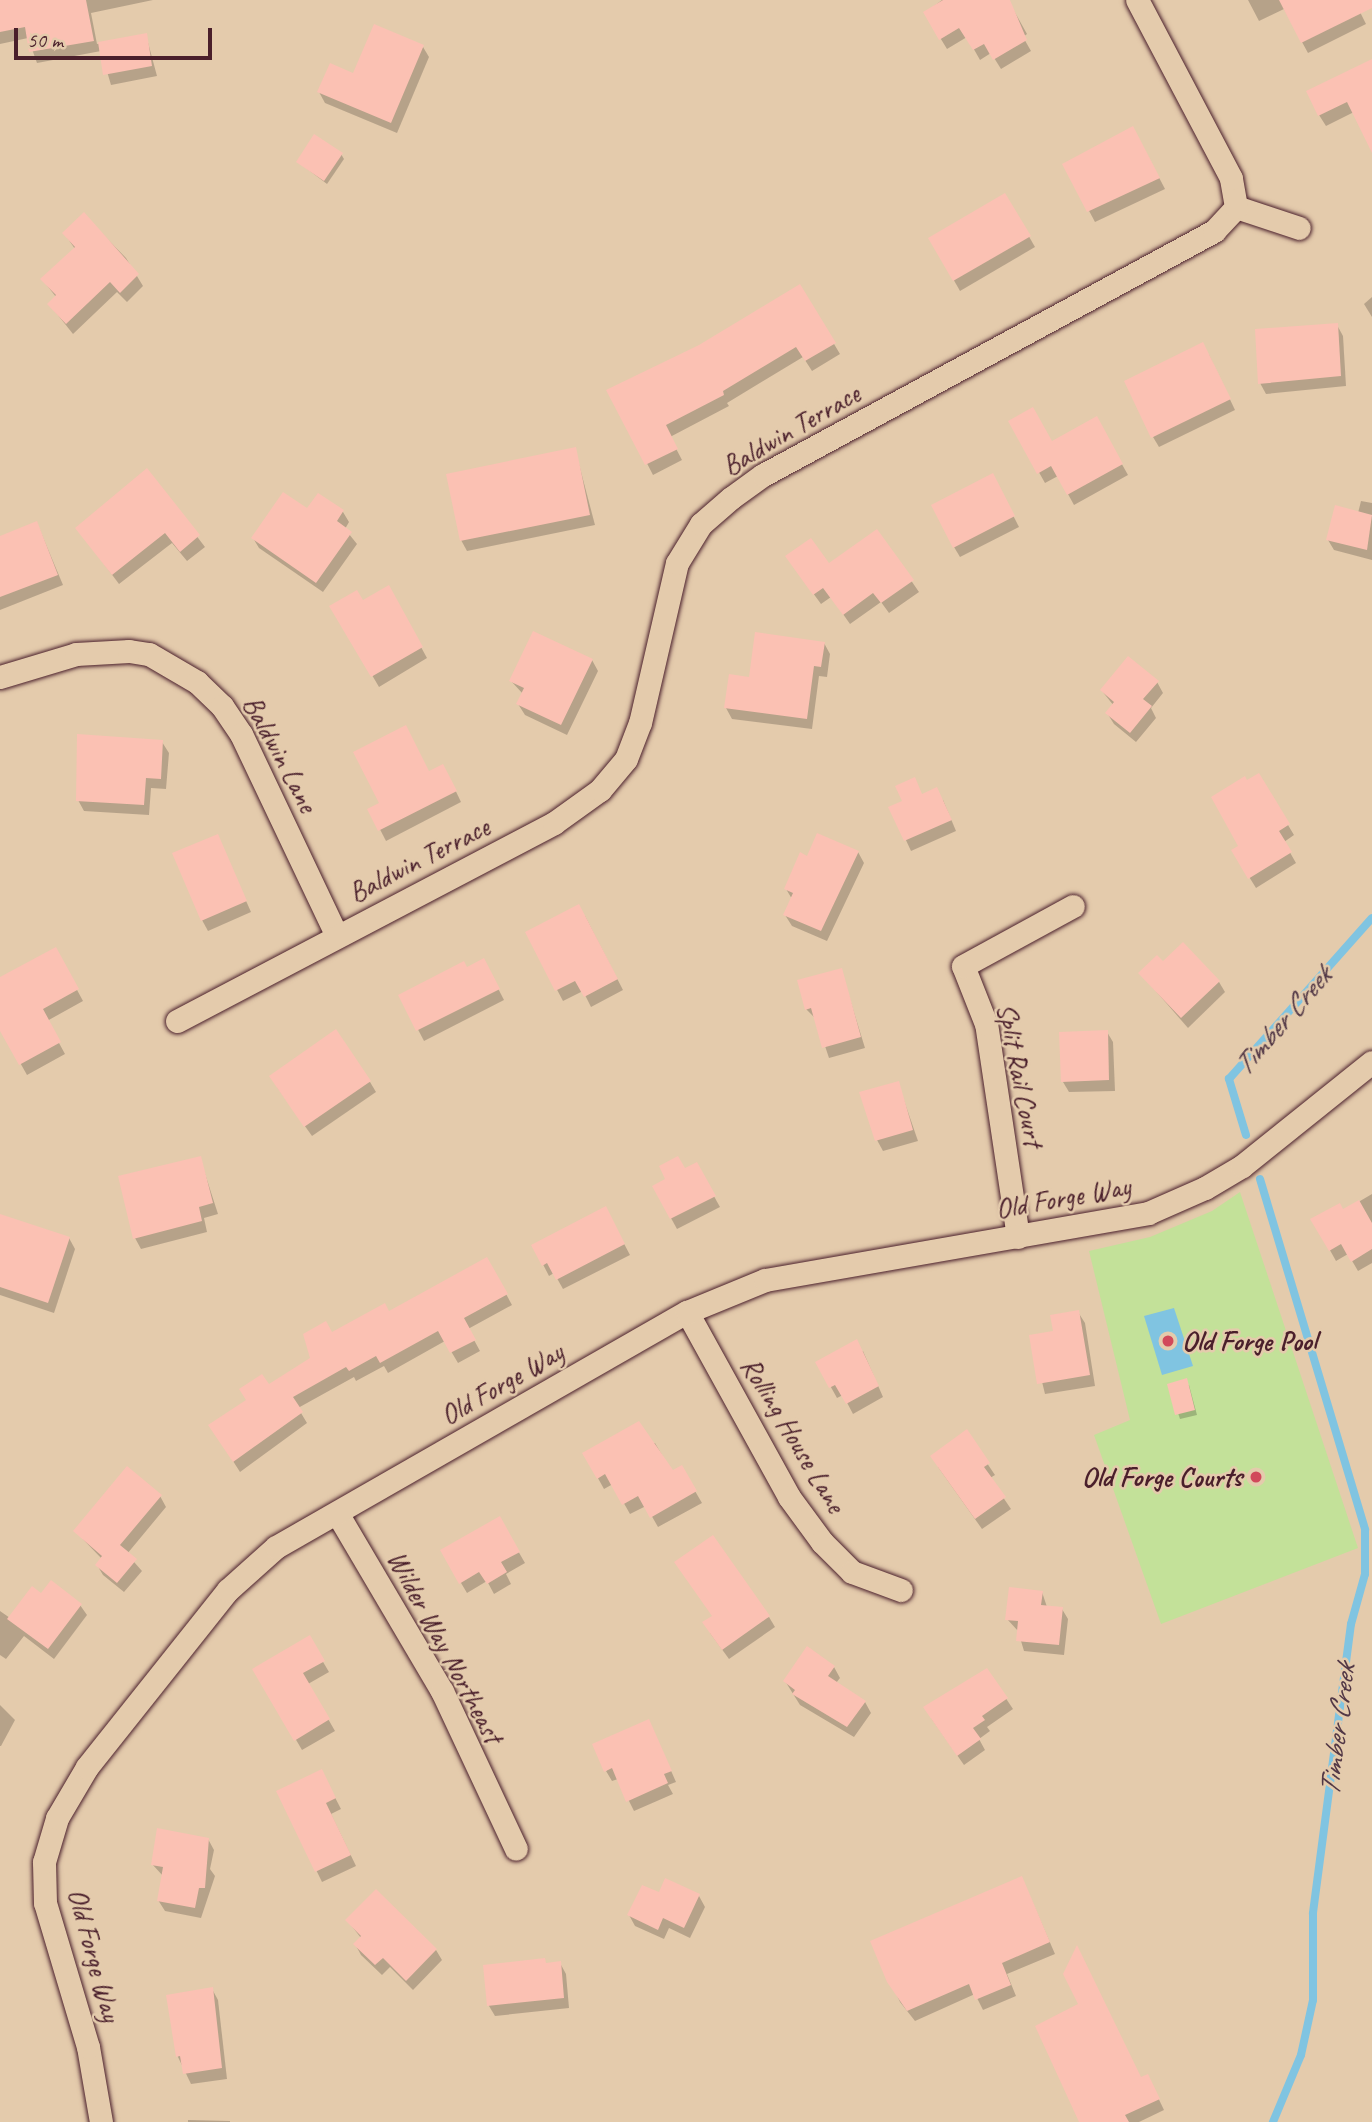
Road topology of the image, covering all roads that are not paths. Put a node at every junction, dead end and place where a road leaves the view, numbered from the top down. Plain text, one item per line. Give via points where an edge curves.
1 (1137, 0) edge
2 (1236, 207) junction
3 (1299, 228) dead end
4 (0, 677) edge
5 (1073, 906) dead end
6 (337, 936) junction
7 (177, 1021) dead end
8 (1372, 1062) edge
9 (1018, 1237) junction
10 (687, 1312) junction
11 (337, 1513) junction
12 (901, 1590) dead end
13 (516, 1849) dead end
14 (101, 2122) edge

1 - 2 street via 1231,178
2 - 3 street
2 - 6 street, Baldwin Terrace via 1214,231 763,475 731,498 701,524 677,563 640,723 626,759 600,790 554,823
4 - 6 street, Baldwin Lane via 76,654 130,651 149,654 197,682 222,706 241,734
5 - 9 street, Split Rail Court via 963,966 986,1024
6 - 7 street, Baldwin Terrace
8 - 9 street, Old Forge Way via 1242,1166 1205,1188 1148,1213
9 - 10 street, Old Forge Way via 765,1280
10 - 11 street, Old Forge Way
10 - 12 street, Rolling House Lane via 789,1497 822,1542 852,1572
11 - 13 street, Wilder Way Northeast via 442,1691
11 - 14 street, Old Forge Way via 276,1547 228,1590 87,1767 57,1818 44,1862 46,1903 89,2048

